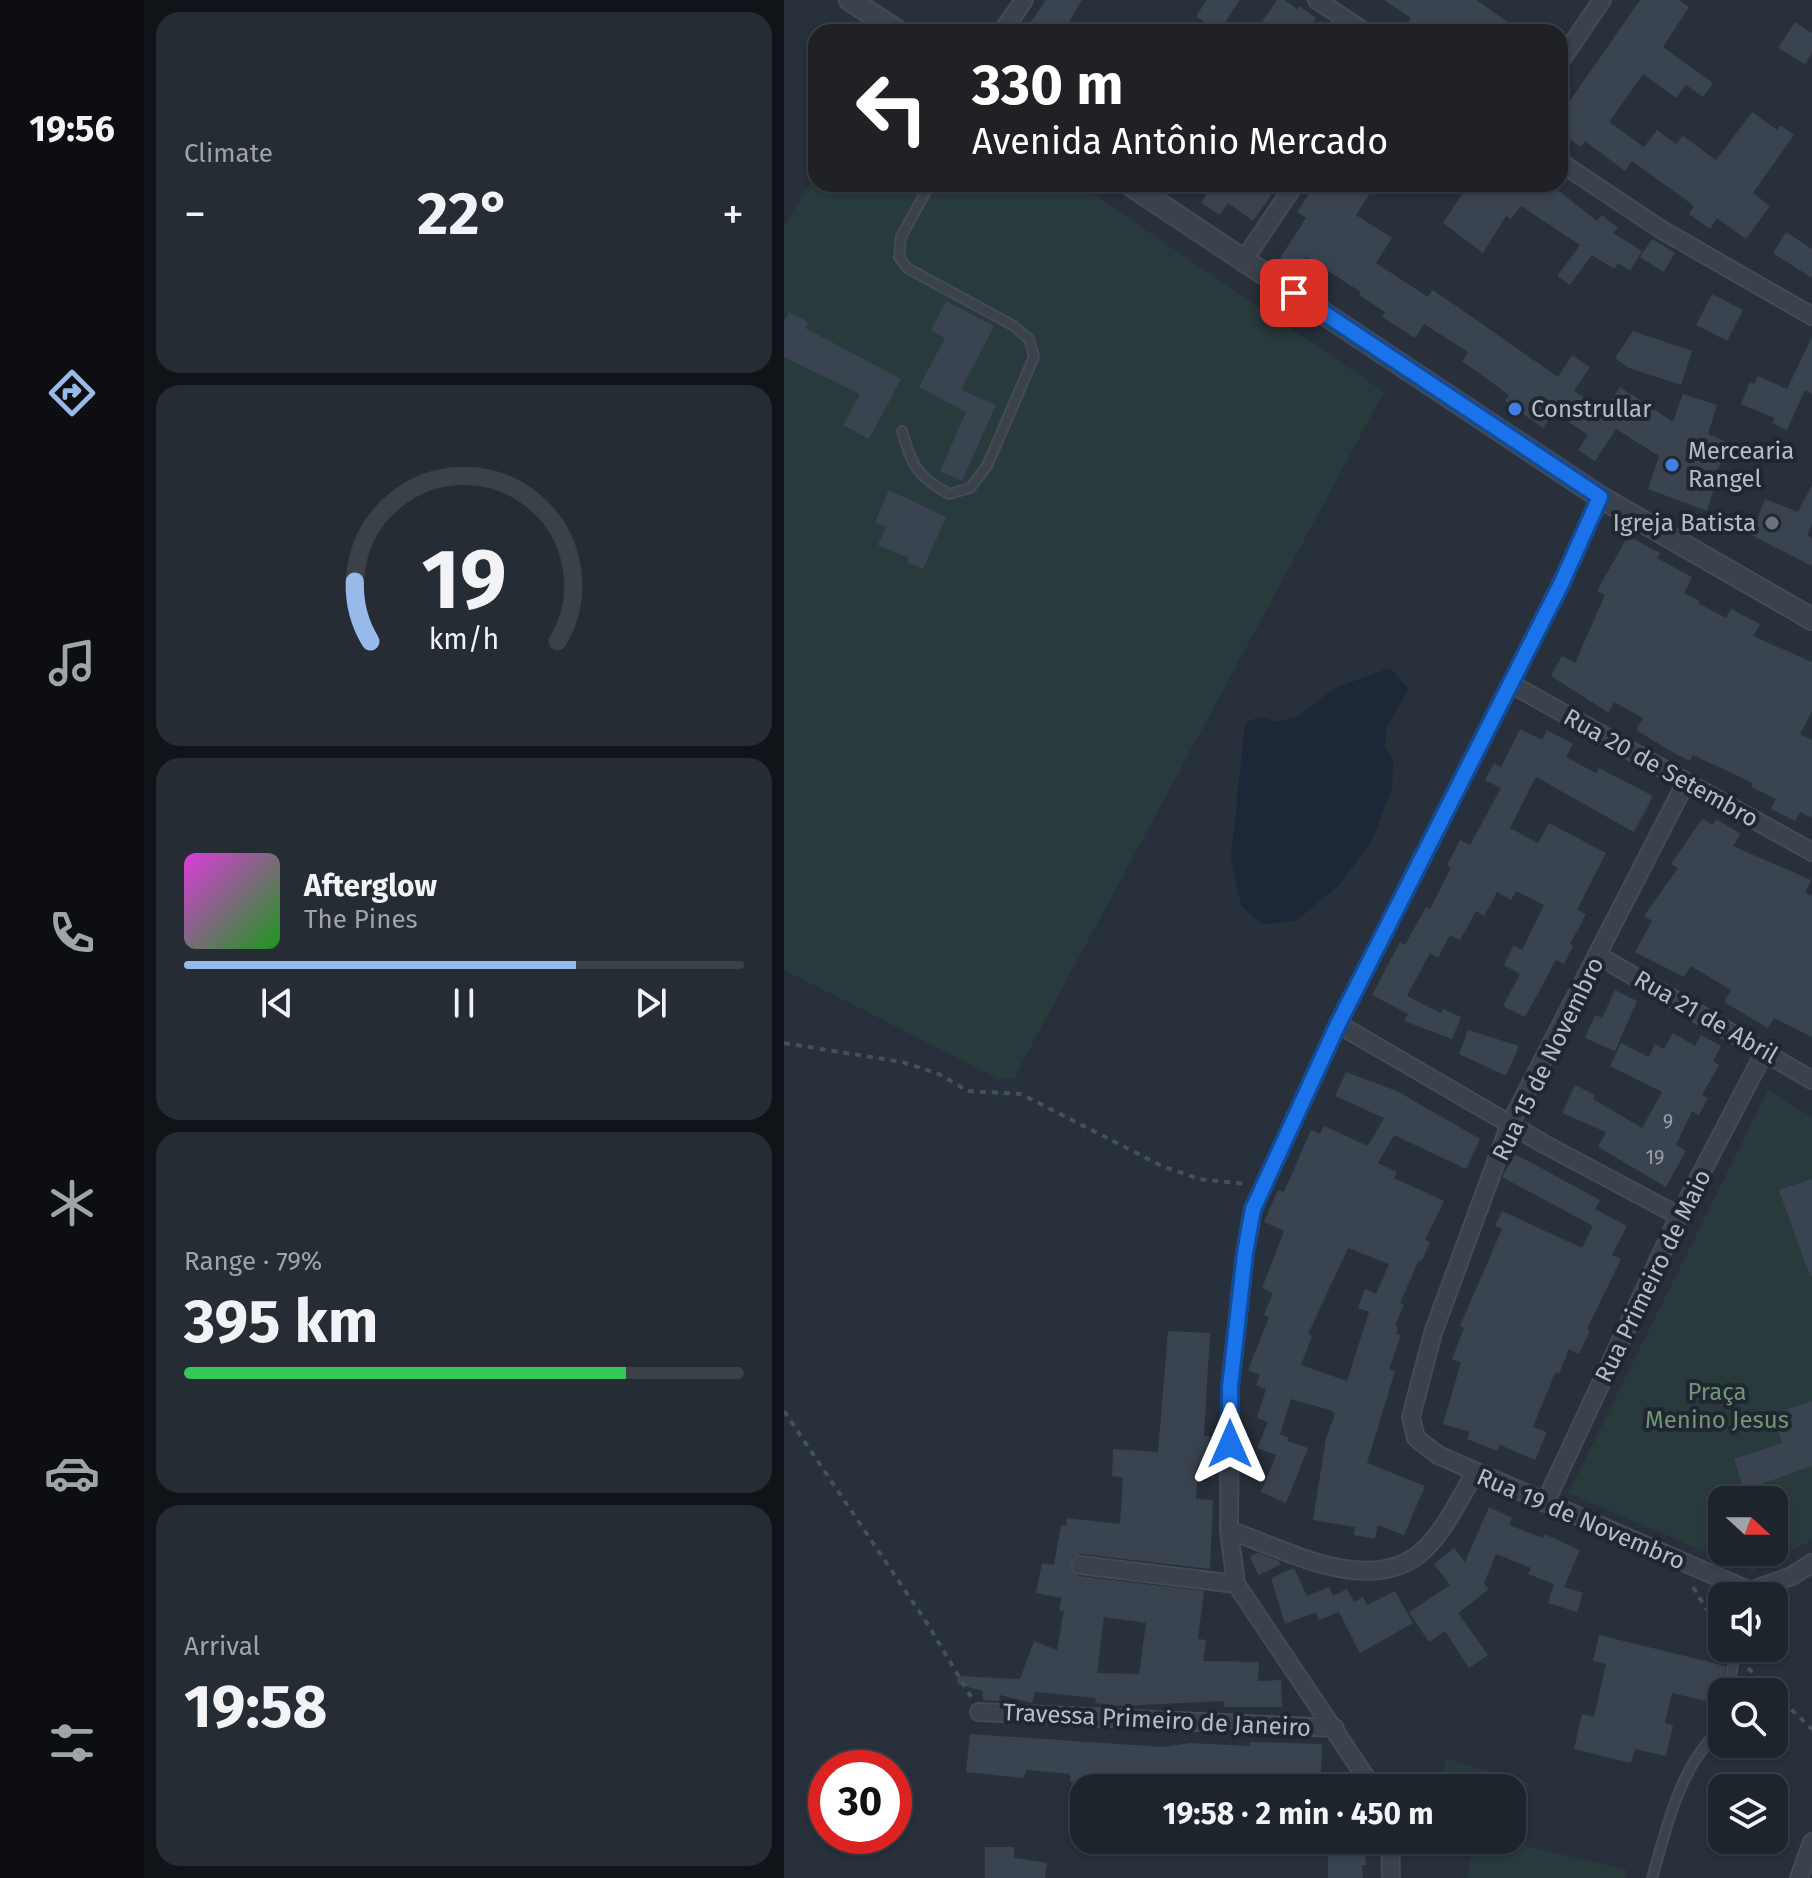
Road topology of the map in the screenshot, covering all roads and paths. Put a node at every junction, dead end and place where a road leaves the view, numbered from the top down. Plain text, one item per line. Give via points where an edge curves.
1 (850, 0) edge
2 (1024, 0) edge
3 (1317, 0) edge
4 (1602, 0) edge
5 (887, 24) edge
6 (1008, 24) edge
7 (1353, 24) edge
8 (1568, 50) edge
9 (1568, 167) edge
10 (926, 192) edge
11 (1141, 192) edge
12 (1290, 192) edge
13 (1244, 260) junction
14 (1812, 316) edge
15 (902, 431) dead end
16 (1600, 497) junction
17 (1812, 619) edge
18 (1511, 684) junction
19 (1686, 782) junction
20 (1812, 852) edge
21 (1599, 956) junction
22 (1338, 1024) junction
23 (784, 1043) edge
24 (1765, 1051) junction
25 (1812, 1080) edge
26 (1510, 1124) junction
27 (1264, 1185) junction
28 (1679, 1216) junction
29 (784, 1411) edge
30 (1416, 1438) joint
31 (1474, 1474) junction
32 (1545, 1503) junction
33 (1229, 1530) junction
34 (1677, 1561) junction
35 (1812, 1563) edge
36 (1080, 1565) dead end
37 (1723, 1582) edge
38 (1778, 1582) edge
39 (1236, 1584) junction
40 (1708, 1612) edge
41 (1745, 1662) edge
42 (1760, 1678) edge
43 (1788, 1706) edge
44 (979, 1712) joint
45 (1335, 1728) junction
46 (1812, 1729) edge
47 (1708, 1745) edge
48 (1364, 1774) edge
49 (1812, 1842) edge
50 (1390, 1854) edge
51 (1391, 1878) edge
52 (1652, 1878) edge
53 (1799, 1878) edge

1 - 5 street
2 - 6 street
3 - 7 street
4 - 8 street
9 - 14 street via 1662,230
10 - 15 lane via 901,237 899,257 907,268 1014,326 1029,339 1034,357 987,466 970,488 949,494 924,480 910,460
11 - 13 street
12 - 13 street
13 - 16 street
16 - 17 street
16 - 18 street
18 - 19 street, Rua 20 de Setembro
18 - 22 street
19 - 20 street, Rua 20 de Setembro
19 - 21 street, Rua 15 de Novembro
21 - 24 street, Rua 21 de Abril
21 - 26 street, Rua 15 de Novembro
22 - 26 street
22 - 27 street
23 - 27 path via 902,1062 968,1091 1021,1094 1162,1166 1199,1179
24 - 25 street, Rua 21 de Abril
24 - 28 street, Rua Primeiro de Maio
26 - 28 street
26 - 30 street, Rua 15 de Novembro via 1433,1333 1411,1417
27 - 33 street via 1253,1209 1245,1253 1230,1387
28 - 32 street, Rua Primeiro de Maio
29 - 44 path via 927,1623
30 - 31 street, Rua 19 de Novembro
31 - 32 street, Rua 19 de Novembro
31 - 33 street via 1419,1555 1383,1572 1355,1573
32 - 34 street, Rua 19 de Novembro
33 - 39 street
34 - 37 street, Rua 19 de Novembro
34 - 40 path
35 - 38 street
36 - 39 street
39 - 45 street
41 - 42 path
43 - 46 path
44 - 45 street, Travessa Primeiro de Janeiro
45 - 48 street
47 - 52 lane via 1679,1791
49 - 53 street
50 - 51 street

